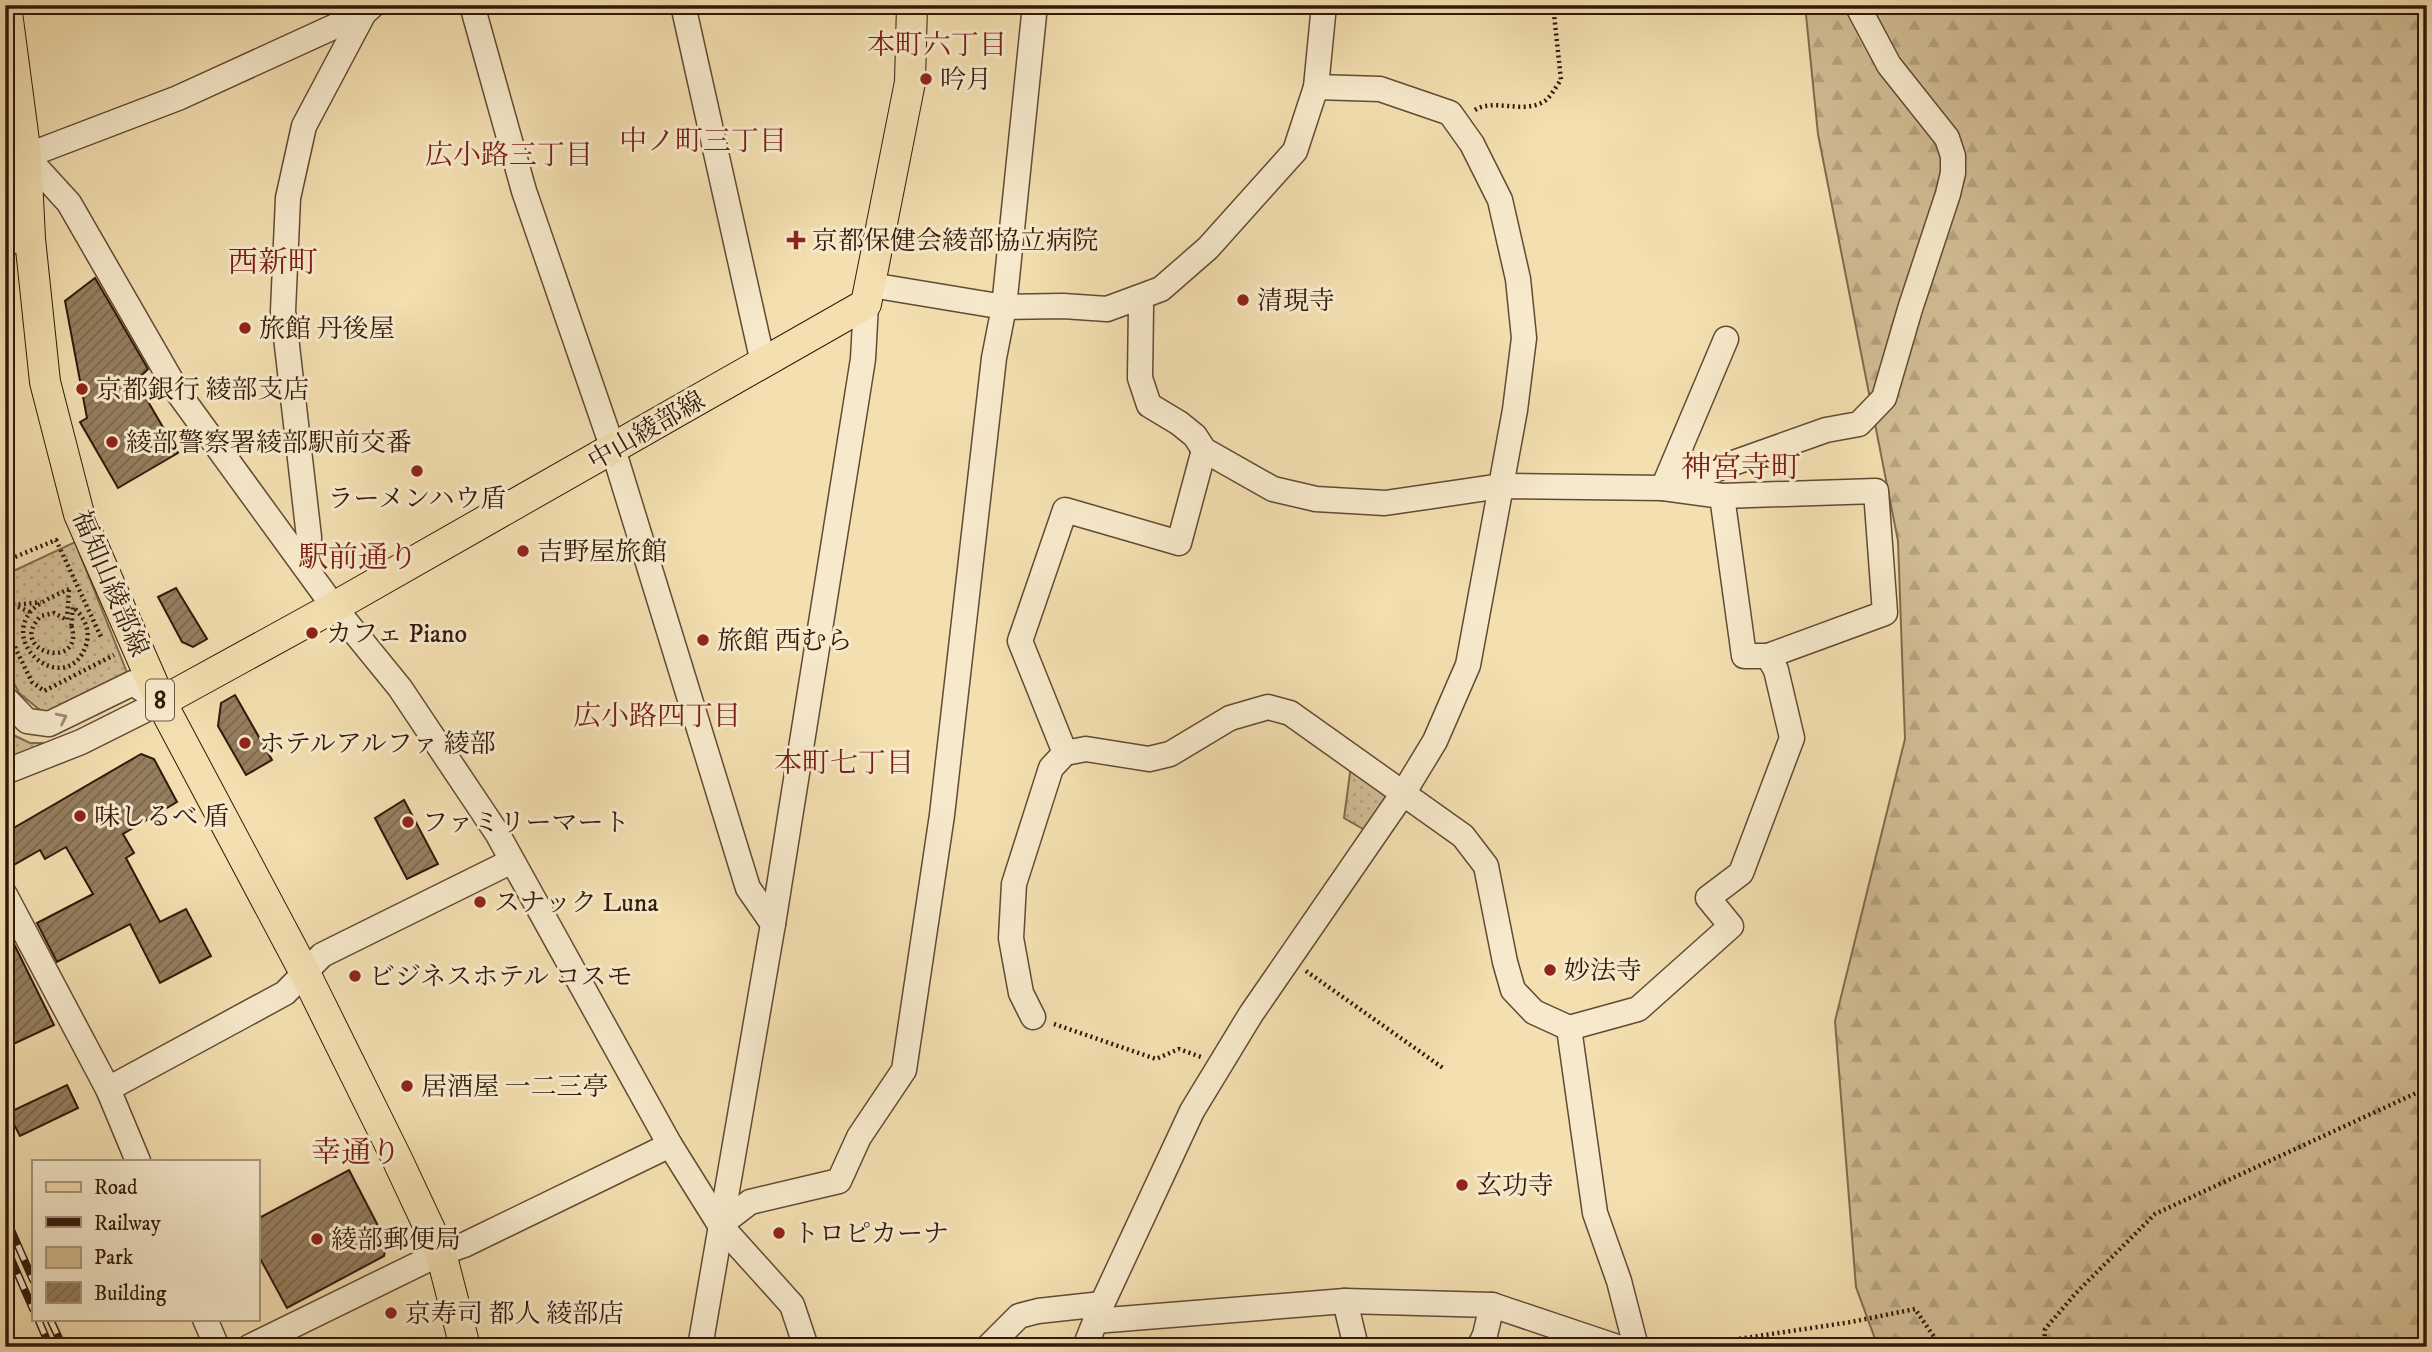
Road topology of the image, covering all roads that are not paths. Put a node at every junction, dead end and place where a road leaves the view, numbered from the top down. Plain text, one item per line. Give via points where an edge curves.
1 (6, 5) edge
2 (472, 5) edge
3 (683, 5) edge
4 (912, 5) edge
5 (1035, 5) edge
6 (1324, 5) edge
7 (1857, 5) edge
8 (369, 9) edge
9 (8, 41) edge
10 (1316, 87) junction
11 (26, 156) junction
12 (18, 241) edge
13 (868, 295) junction
14 (1138, 298) junction
15 (1004, 307) junction
16 (1727, 339) dead end
17 (763, 363) junction
18 (613, 449) junction
19 (1205, 450) junction
20 (1501, 486) junction
21 (1664, 488) junction
22 (1722, 496) junction
23 (308, 569) junction
24 (334, 607) junction
25 (1768, 656) junction
26 (5, 698) edge
27 (161, 702) junction
28 (1065, 753) junction
29 (5, 772) edge
30 (1404, 792) junction
31 (512, 861) junction
32 (5, 895) edge
33 (773, 924) junction
34 (305, 973) junction
35 (1033, 1017) road end
36 (1569, 1028) junction
37 (108, 1089) junction
38 (670, 1145) junction
39 (138, 1160) edge
40 (720, 1225) junction
41 (440, 1253) junction
42 (1345, 1301) junction
43 (1492, 1305) junction
44 (1099, 1312) junction
45 (205, 1320) edge
46 (217, 1347) edge
47 (249, 1347) edge
48 (465, 1347) edge
49 (700, 1347) edge
50 (806, 1347) edge
51 (988, 1347) edge
52 (1085, 1347) edge
53 (1356, 1347) edge
54 (1479, 1347) edge
55 (1617, 1347) edge
56 (1636, 1347) edge

1 - 9 main road, 福知山綾部線 / 8
2 - 18 street via 524,191
3 - 17 street
4 - 13 main road via 910,82
5 - 15 street
6 - 10 street
7 - 21 street via 1889,65 1947,138 1953,156 1948,194 1884,398 1859,424 1825,430
8 - 11 street via 178,98
8 - 23 street via 304,126 288,198 283,311 309,537
9 - 11 main road, 福知山綾部線 / 8
10 - 14 street via 1295,151 1208,248 1161,289
10 - 20 street via 1380,89 1450,113 1472,144 1500,200 1518,279 1524,338
11 - 12 main road, 福知山綾部線 / 8
11 - 23 street via 69,203 179,394
12 - 27 main road, 福知山綾部線 / 8 via 45,382 79,513
13 - 15 street
13 - 17 main road, 中山綾部線
13 - 33 street via 863,359
14 - 15 street via 1107,309
14 - 19 street via 1140,378 1149,405 1187,429
15 - 40 street via 993,358 942,815 904,1070 859,1137 839,1181 750,1202
16 - 21 street
17 - 18 main road, 中山綾部線
18 - 24 main road, 中山綾部線
18 - 33 street via 748,888
19 - 20 street via 1273,489 1316,499 1385,503
19 - 28 street via 1179,543 1065,510 1020,640
20 - 21 street
20 - 30 street via 1468,665 1436,741
21 - 22 street
22 - 25 street via 1744,656
22 - 25 street via 1876,491 1885,613
23 - 24 street
24 - 27 main road, 中山綾部線
24 - 31 street via 400,688
25 - 36 street via 1776,670 1793,738 1741,873 1708,898 1731,926 1639,1009
26 -> 27 street via 27,721 49,724 133,683
27 - 29 street
27 - 34 main road, 福知山綾部線 / 8
28 - 30 street via 1086,749 1160,757 1230,718 1268,707 1290,713
28 - 35 street via 1051,768 1014,884 1011,937 1021,993
30 - 36 street via 1463,836 1486,866 1513,990 1534,1012
30 - 44 street via 1251,1014 1192,1111
31 - 34 street via 322,955
31 - 38 street
32 - 37 street
33 - 40 street
34 - 37 street via 285,993
34 - 41 main road, 福知山綾部線 / 8
36 - 56 street via 1595,1213
37 - 39 street
38 - 40 street
38 - 41 street
40 - 49 street
40 - 50 street via 792,1305
41 - 47 street
41 - 48 main road, 福知山綾部線 / 8
42 - 43 street
42 - 44 street
42 - 53 street
43 - 54 street
43 - 55 street
44 - 51 street via 1038,1311 1019,1316
44 - 52 street
45 - 46 street

